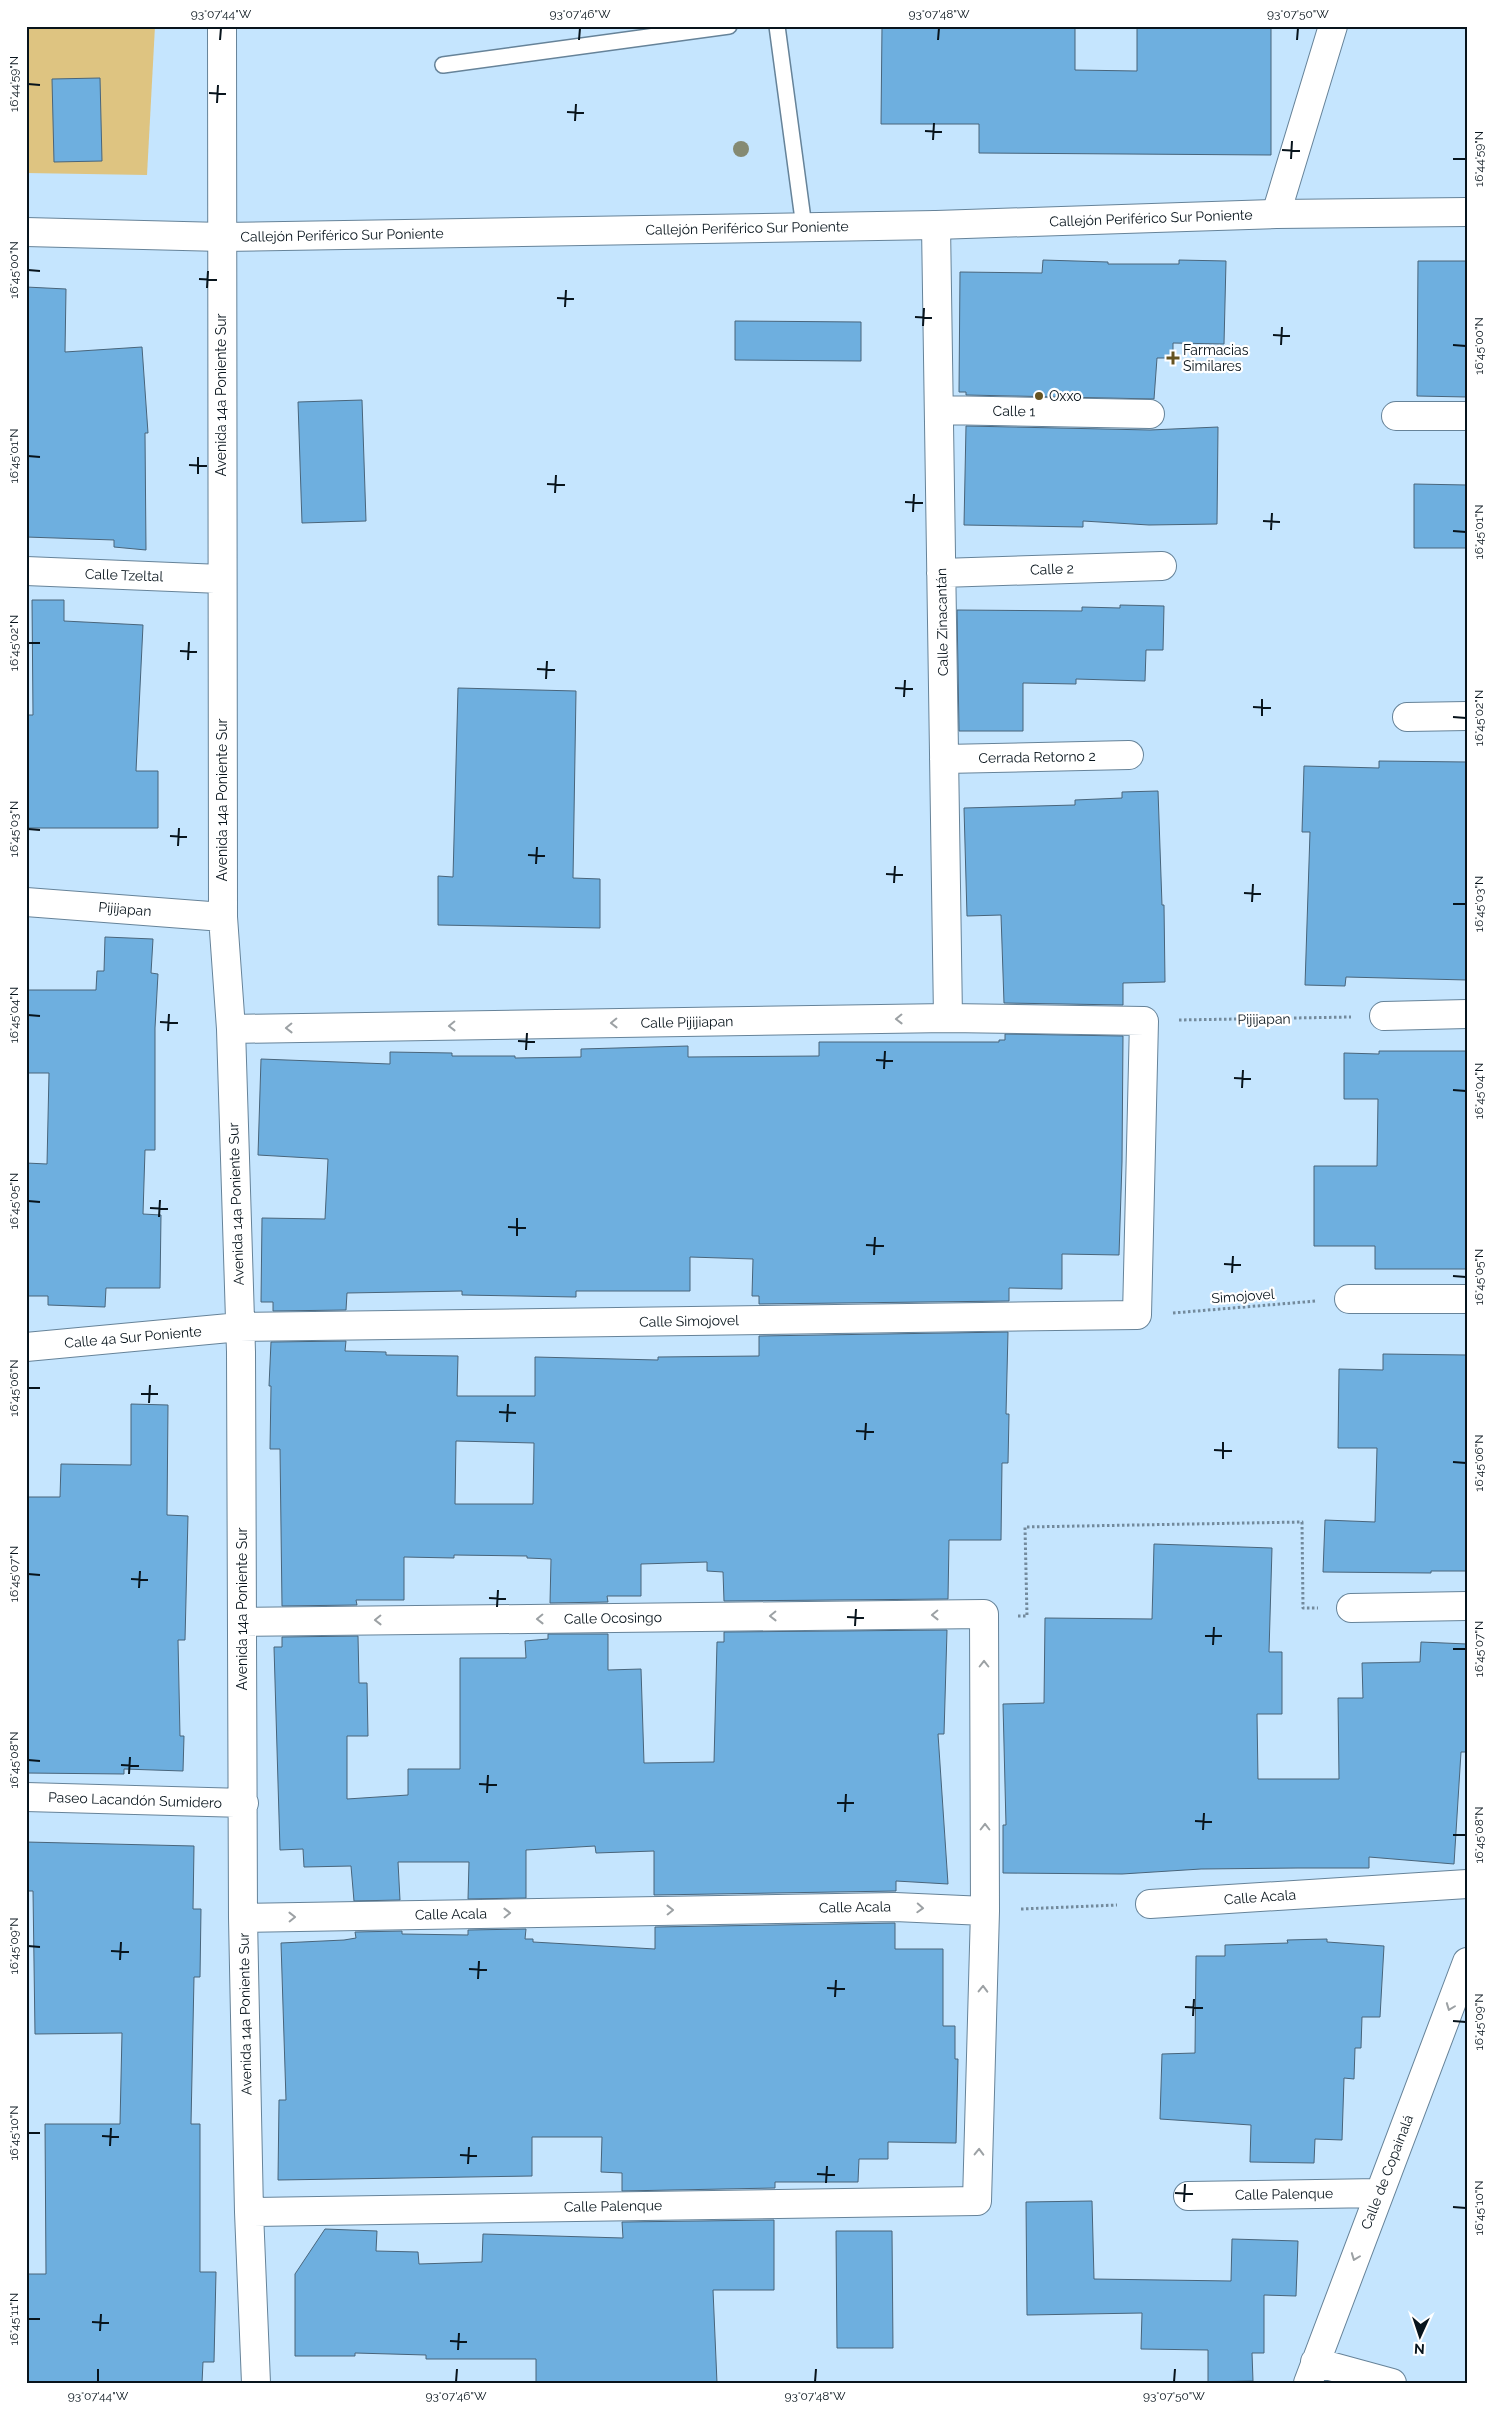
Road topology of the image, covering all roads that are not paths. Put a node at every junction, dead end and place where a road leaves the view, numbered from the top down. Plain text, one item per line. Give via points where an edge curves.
1 (222, 26) edge
2 (729, 26) edge
3 (777, 26) edge
4 (1334, 26) edge
5 (443, 65) dead end
6 (1467, 212) edge
7 (1276, 214) junction
8 (936, 225) junction
9 (804, 227) junction
10 (26, 232) edge
11 (222, 237) junction
12 (939, 410) junction
13 (1150, 414) dead end
14 (1396, 416) dead end
15 (1467, 416) edge
16 (1162, 566) dead end
17 (26, 571) edge
18 (941, 573) junction
19 (221, 579) junction
20 (1467, 716) edge
21 (1407, 717) dead end
22 (1129, 755) dead end
23 (944, 759) junction
24 (26, 902) edge
25 (223, 917) junction
26 (1467, 1014) edge
27 (1384, 1016) road end
28 (948, 1018) junction
29 (231, 1029) junction
30 (1350, 1299) road end
31 (1467, 1299) edge
32 (1137, 1315) joint
33 (240, 1327) junction
34 (26, 1347) edge
35 (1467, 1606) edge
36 (1351, 1608) road end
37 (242, 1622) junction
38 (26, 1797) edge
39 (244, 1803) junction
40 (1467, 1884) edge
41 (1150, 1904) road end
42 (985, 1911) junction
43 (243, 1918) junction
44 (1467, 1962) edge
45 (1380, 2193) junction
46 (1188, 2196) dead end
47 (249, 2212) junction
48 (1312, 2372) edge
49 (256, 2383) edge
50 (1392, 2383) edge

1 - 11 street, Avenida 14a Poniente Sur
2 - 5 lane
3 - 9 lane
4 - 7 street
6 - 7 street, Callejón Periférico Sur Poniente
7 - 8 street, Callejón Periférico Sur Poniente
8 - 9 street, Callejón Periférico Sur Poniente
8 - 12 street, Calle Zinacantán
9 - 11 street, Callejón Periférico Sur Poniente
10 - 11 street, Callejón Periférico Sur Poniente
11 - 19 street, Avenida 14a Poniente Sur
12 - 13 street, Calle 1
12 - 18 street, Calle Zinacantán
14 - 15 street
16 - 18 street, Calle 2
17 - 19 street, Calle Tzeltal
18 - 23 street, Calle Zinacantán
19 - 25 street, Avenida 14a Poniente Sur
20 - 21 street
22 - 23 street, Cerrada Retorno 2
23 - 28 street, Calle Zinacantán
24 - 25 street, Pijijapan
25 - 29 street, Avenida 14a Poniente Sur
26 - 27 street
28 -> 29 street, Calle Pijijiapan
28 - 32 street, Calle Pijijiapan via 1144,1021
29 - 33 street, Avenida 14a Poniente Sur
30 - 31 street
32 - 33 street, Calle Simojovel
33 - 34 street, Calle 4a Sur Poniente
33 - 37 street, Avenida 14a Poniente Sur
35 - 36 street
37 - 39 street, Avenida 14a Poniente Sur
42 -> 37 street, Calle Ocosingo via 984,1614
38 - 39 street, Paseo Lacandón Sumidero
39 - 43 street, Avenida 14a Poniente Sur
40 - 41 street, Calle Acala
43 -> 42 street, Calle Acala via 894,1907
47 -> 42 street, Calle Palenque via 977,2201
43 - 47 street, Avenida 14a Poniente Sur
44 -> 45 street, Calle de Copainalá
45 - 46 street, Calle Palenque
45 -> 48 street, Calle de Copainalá
47 - 49 street, Avenida 14a Poniente Sur
48 - 50 street

